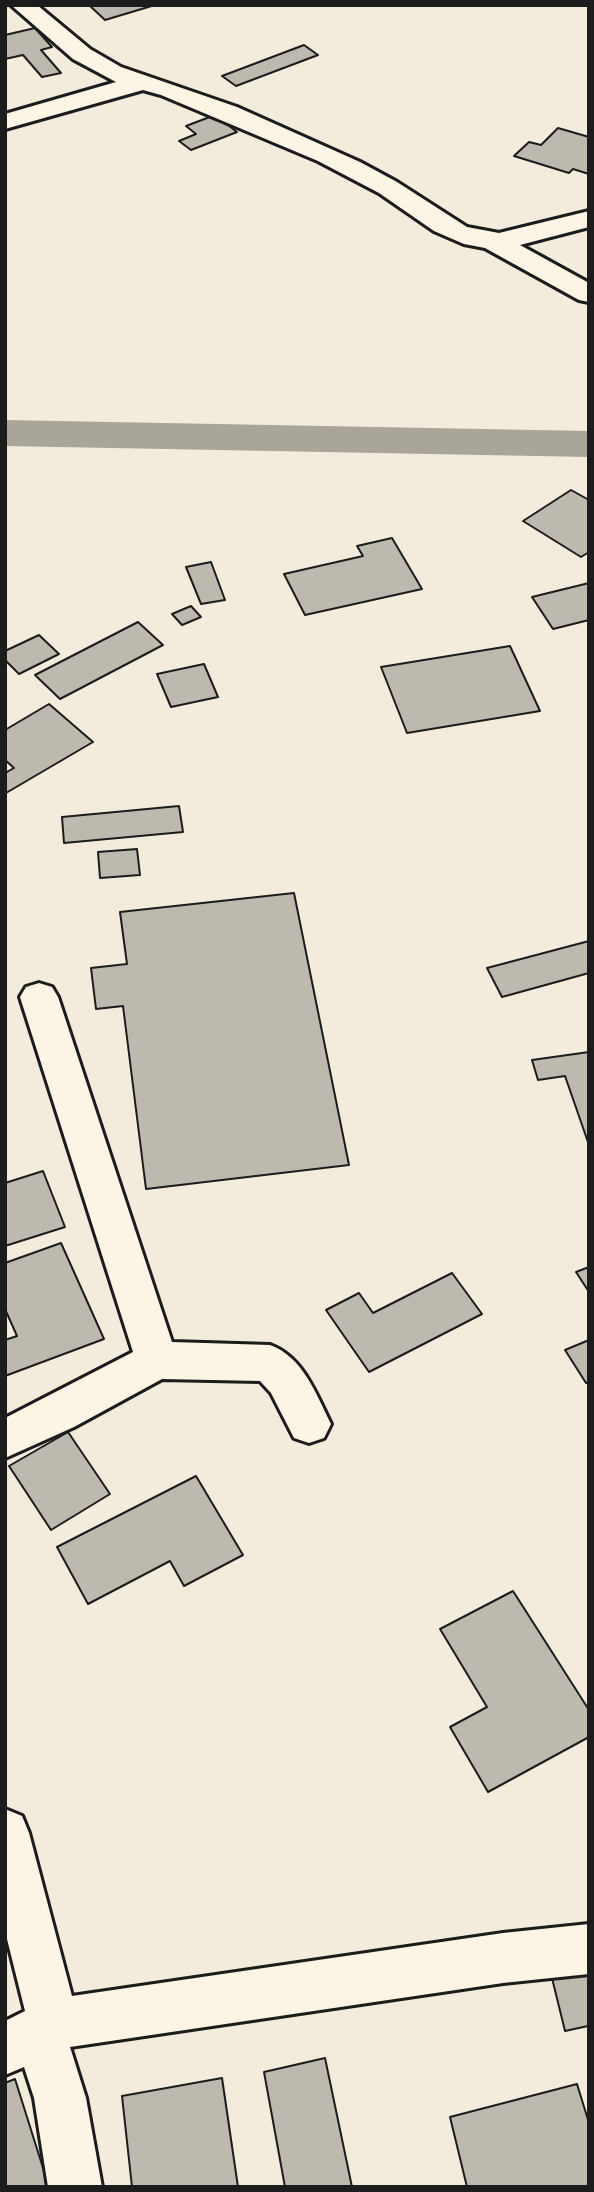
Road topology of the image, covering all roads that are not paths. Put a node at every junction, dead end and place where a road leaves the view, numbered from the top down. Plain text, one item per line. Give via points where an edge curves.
1 (23, 5) edge
2 (140, 83) junction
3 (5, 122) edge
4 (589, 219) edge
5 (492, 242) junction
6 (589, 294) edge
7 (39, 997) dead end
8 (157, 1360) junction
9 (309, 1424) dead end
10 (5, 1439) edge
11 (5, 1833) edge
12 (589, 1949) edge
13 (33, 2035) edge
14 (75, 2187) edge

1 - 2 street via 74,48 104,68
2 - 3 street
2 - 5 street via 176,92 308,148 376,180 436,222
4 - 5 street
5 - 6 street
7 - 8 street
8 - 9 street via 271,1363 286,1380
8 - 10 street
11 - 13 street
12 - 13 street via 503,1958
13 - 14 street via 60,2098

